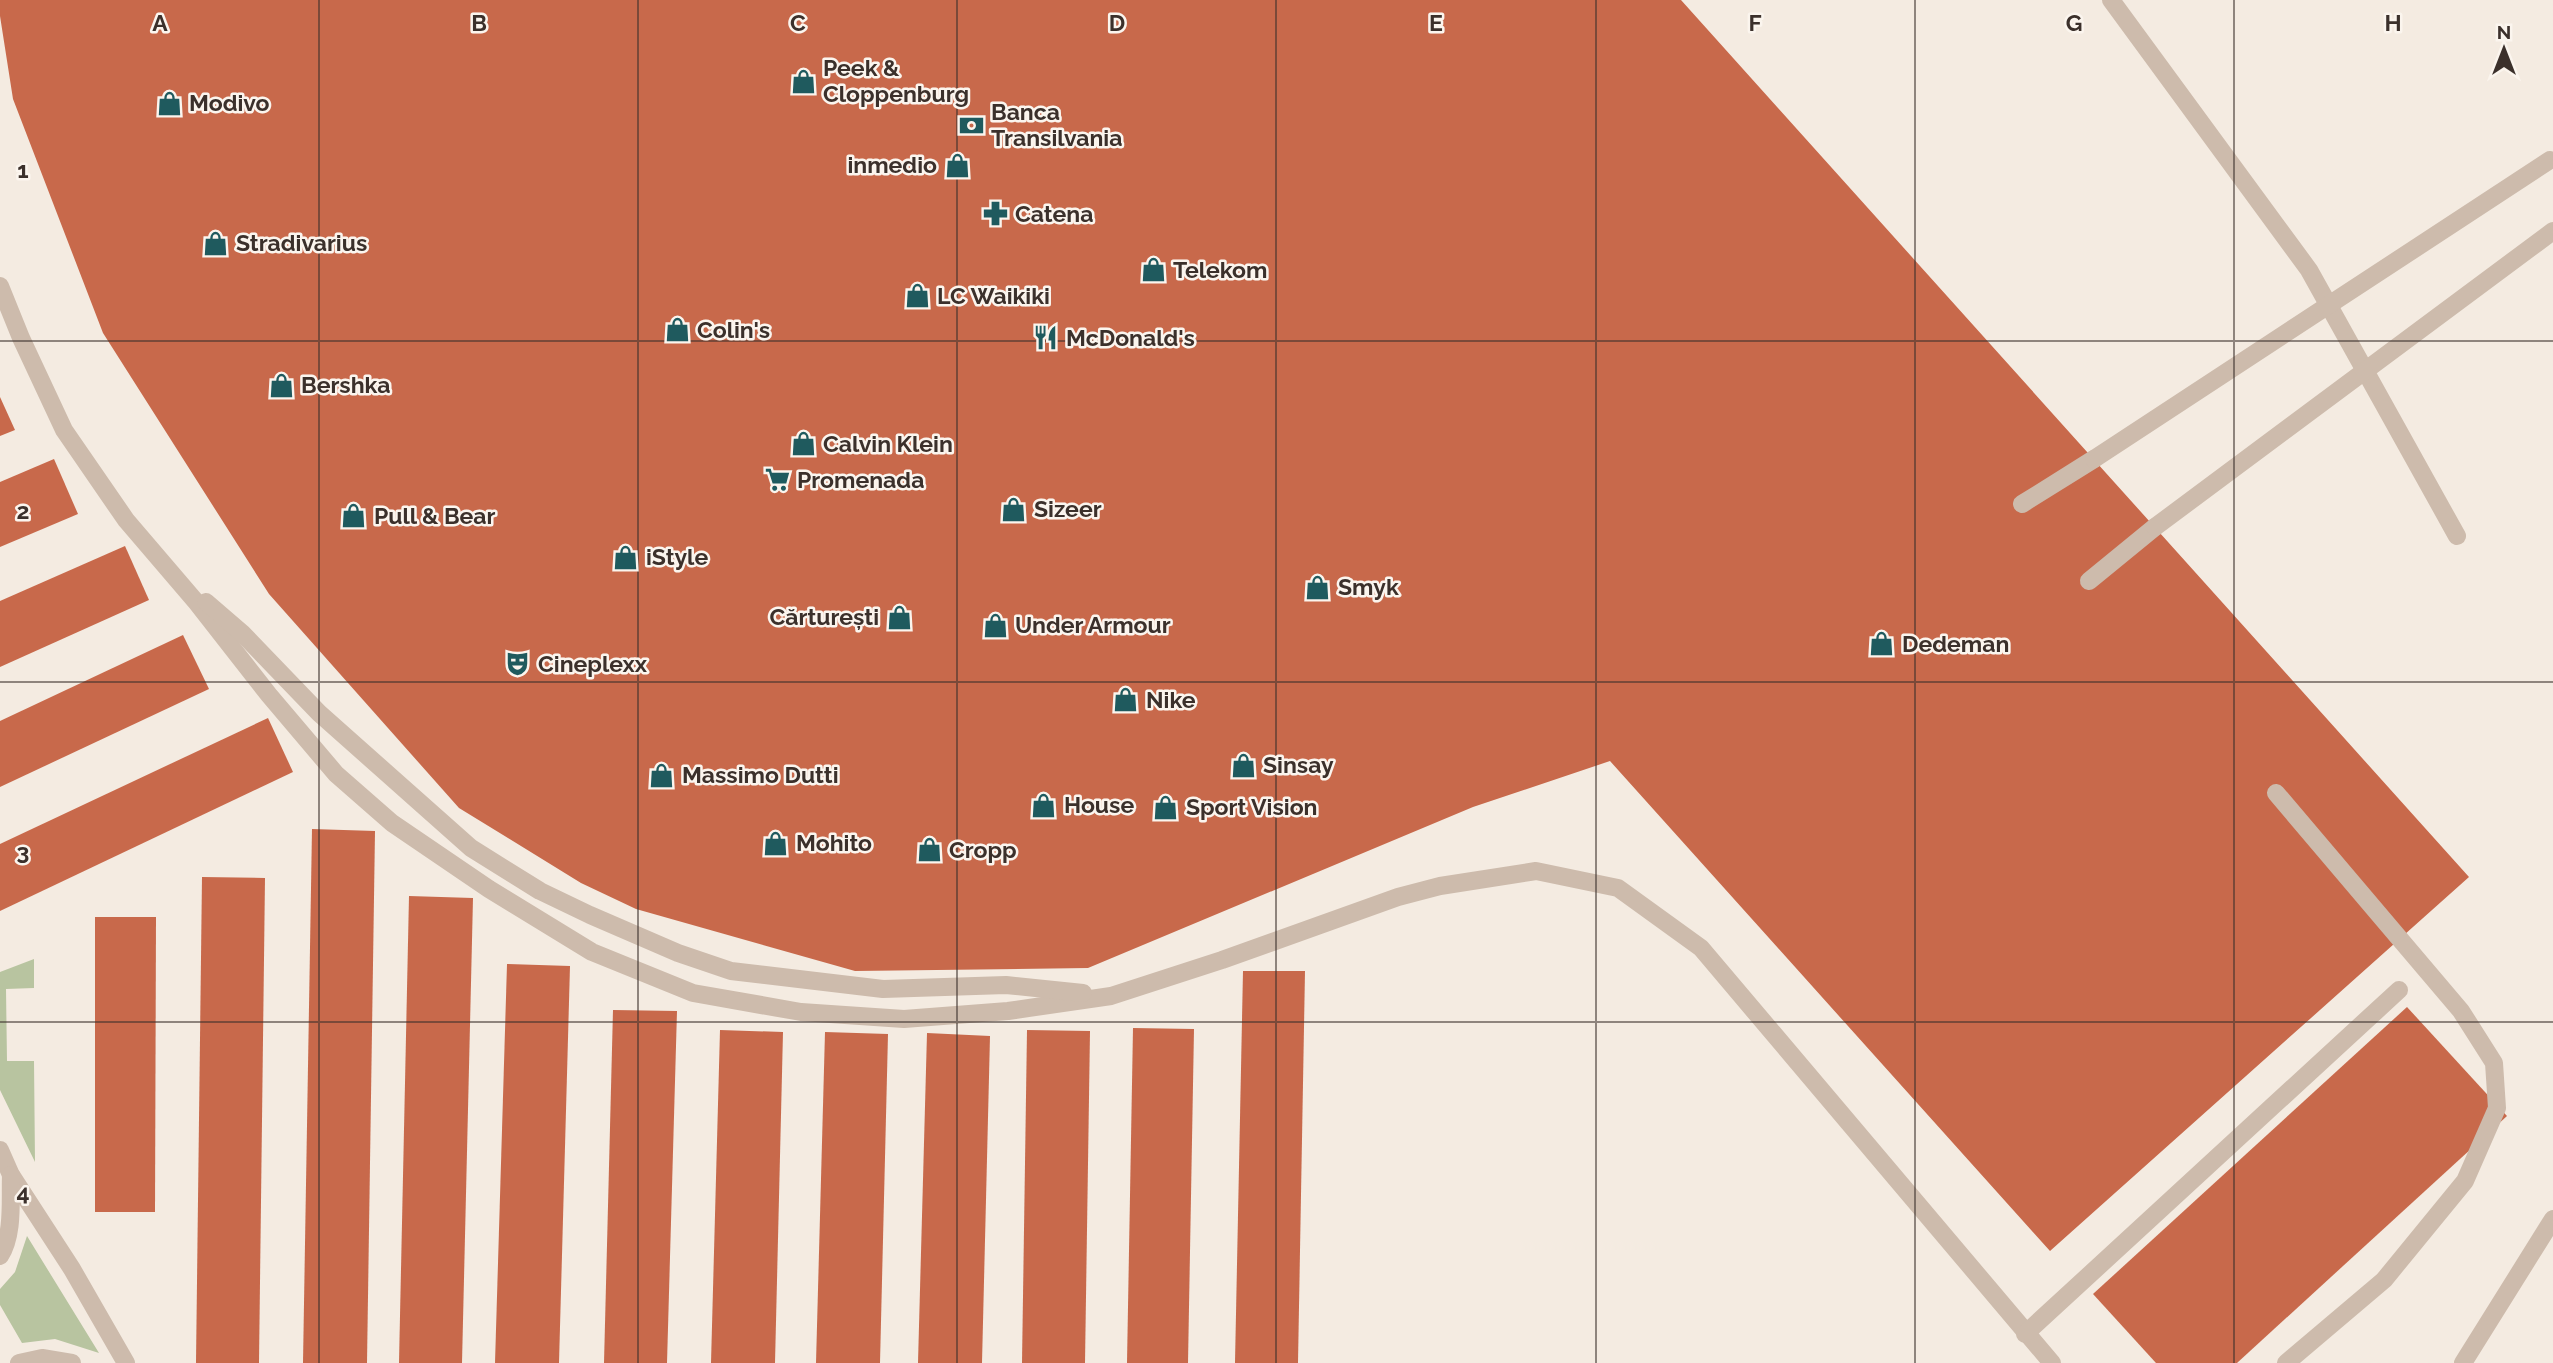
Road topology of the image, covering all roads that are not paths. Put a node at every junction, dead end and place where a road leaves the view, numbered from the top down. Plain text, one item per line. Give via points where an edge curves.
1 (2111, 0) edge
2 (2551, 158) edge
3 (2553, 231) edge
4 (0, 286) edge
5 (2022, 503) dead end
6 (2457, 536) dead end
7 (172, 574) junction
8 (2090, 581) dead end
9 (2276, 793) dead end
10 (2399, 990) dead end
11 (1111, 996) junction
12 (0, 1150) edge
13 (11, 1175) junction
14 (2553, 1219) edge
15 (0, 1256) edge
16 (2025, 1334) junction
17 (19, 1363) edge
18 (72, 1363) edge
19 (126, 1363) edge
20 (2052, 1363) edge
21 (2286, 1363) edge
22 (2463, 1363) edge

1 - 6 lane via 2309,270
2 - 5 lane, bridge
3 - 8 lane, bridge via 2155,527
4 - 7 lane via 64,430 126,520
7 - 11 lane via 242,633 319,713 471,848 540,891 590,915 731,971 883,989 1006,985
7 - 11 lane via 336,774 403,830 592,953 693,993 801,1012 904,1019 1008,1011
9 - 21 lane via 2461,1011 2494,1062 2497,1108 2465,1181 2385,1280
10 - 16 lane
11 - 16 lane via 1440,886 1535,871 1618,888 1701,948
12 - 13 lane
13 - 15 lane via 10,1219
13 - 19 lane
14 - 22 lane
16 - 20 lane
17 - 18 lane via 42,1358

